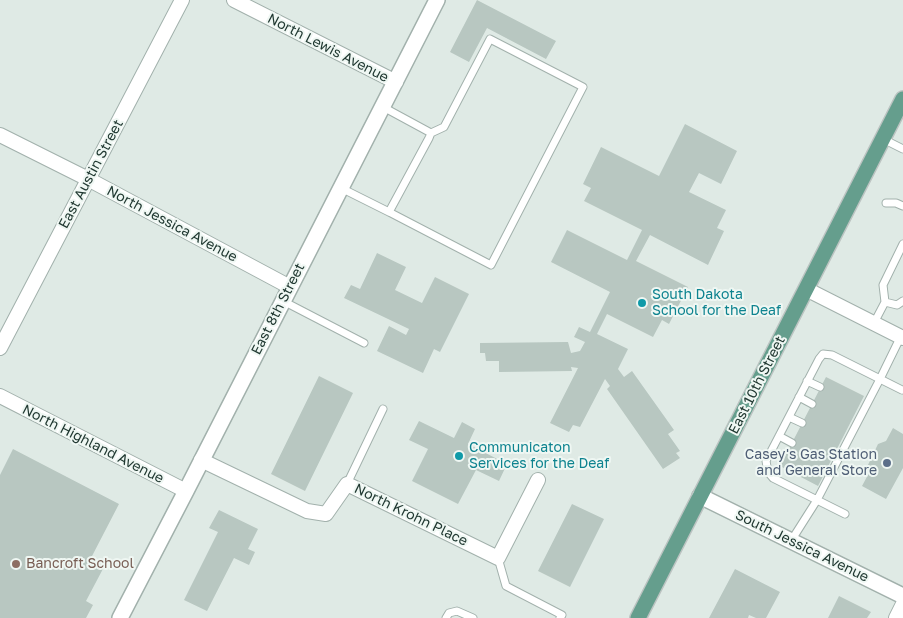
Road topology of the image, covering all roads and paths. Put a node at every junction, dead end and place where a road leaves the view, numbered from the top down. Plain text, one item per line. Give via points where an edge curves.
1 (182, 0) edge
2 (234, 0) edge
3 (437, 0) edge
4 (396, 82) junction
5 (903, 100) edge
6 (383, 107) junction
7 (431, 132) junction
8 (0, 135) edge
9 (883, 139) junction
10 (903, 149) edge
11 (88, 179) junction
12 (341, 188) junction
13 (886, 203) dead end
14 (903, 206) edge
15 (389, 212) junction
16 (903, 244) edge
17 (290, 287) junction
18 (806, 288) junction
19 (283, 301) junction
20 (903, 301) edge
21 (884, 302) junction
22 (874, 323) junction
23 (902, 337) edge
24 (364, 343) dead end
25 (0, 348) edge
26 (880, 379) junction
27 (807, 381) junction
28 (820, 388) dead end
29 (902, 390) edge
30 (0, 396) edge
31 (799, 397) junction
32 (812, 404) dead end
33 (383, 409) dead end
34 (789, 416) junction
35 (802, 423) dead end
36 (779, 436) junction
37 (792, 443) dead end
38 (201, 460) junction
39 (538, 480) dead end
40 (347, 484) junction
41 (186, 491) junction
42 (700, 496) junction
43 (817, 500) junction
44 (845, 514) dead end
45 (791, 541) junction
46 (498, 558) junction
47 (903, 596) edge
48 (903, 604) edge
49 (120, 618) edge
50 (446, 618) edge
51 (473, 618) edge
52 (560, 618) edge
53 (638, 618) edge
54 (896, 618) edge

1 - 11 street, East Austin Street
2 - 4 street, North Lewis Avenue
3 - 4 street, East 8th Street
4 - 6 street, East 8th Street
5 - 9 main road, East 10th Street
6 - 7 lane
6 - 12 street, East 8th Street
7 - 15 lane
7 - 15 lane via 444,127 490,39 583,87 491,265
8 - 11 street, North Jessica Avenue
9 - 10 lane
9 - 18 main road, East 10th Street
11 - 17 street, North Jessica Avenue
11 - 25 street, East Austin Street
12 - 15 lane
12 - 17 street, East 8th Street
13 - 14 lane
16 - 21 lane via 883,284
17 - 19 street, East 8th Street
18 - 22 street
18 - 42 main road, East 10th Street
19 - 24 lane
19 - 38 street, East 8th Street
20 - 21 lane via 897,305
21 - 22 lane
22 - 23 street
23 - 26 lane
26 - 27 lane via 832,355 823,354
26 - 29 lane
26 - 43 lane via 861,408
27 - 28 lane
27 - 31 lane
30 - 41 street, North Highland Avenue
31 - 32 lane
31 - 34 lane
33 - 40 lane
34 - 35 lane
34 - 36 lane
36 - 37 lane
36 - 43 lane via 766,461 768,472 773,478
38 - 40 street, North Krohn Place via 307,511 326,514
38 - 41 street, East 8th Street
39 - 46 street
40 - 46 street, North Krohn Place
41 - 49 street, East 8th Street
42 - 45 street, South Jessica Avenue
42 - 53 main road, East 10th Street
43 - 44 lane
43 - 45 lane
45 - 47 street, South Jessica Avenue
46 - 52 lane via 506,586 562,615
48 - 54 street
50 - 51 lane via 449,613 457,611

